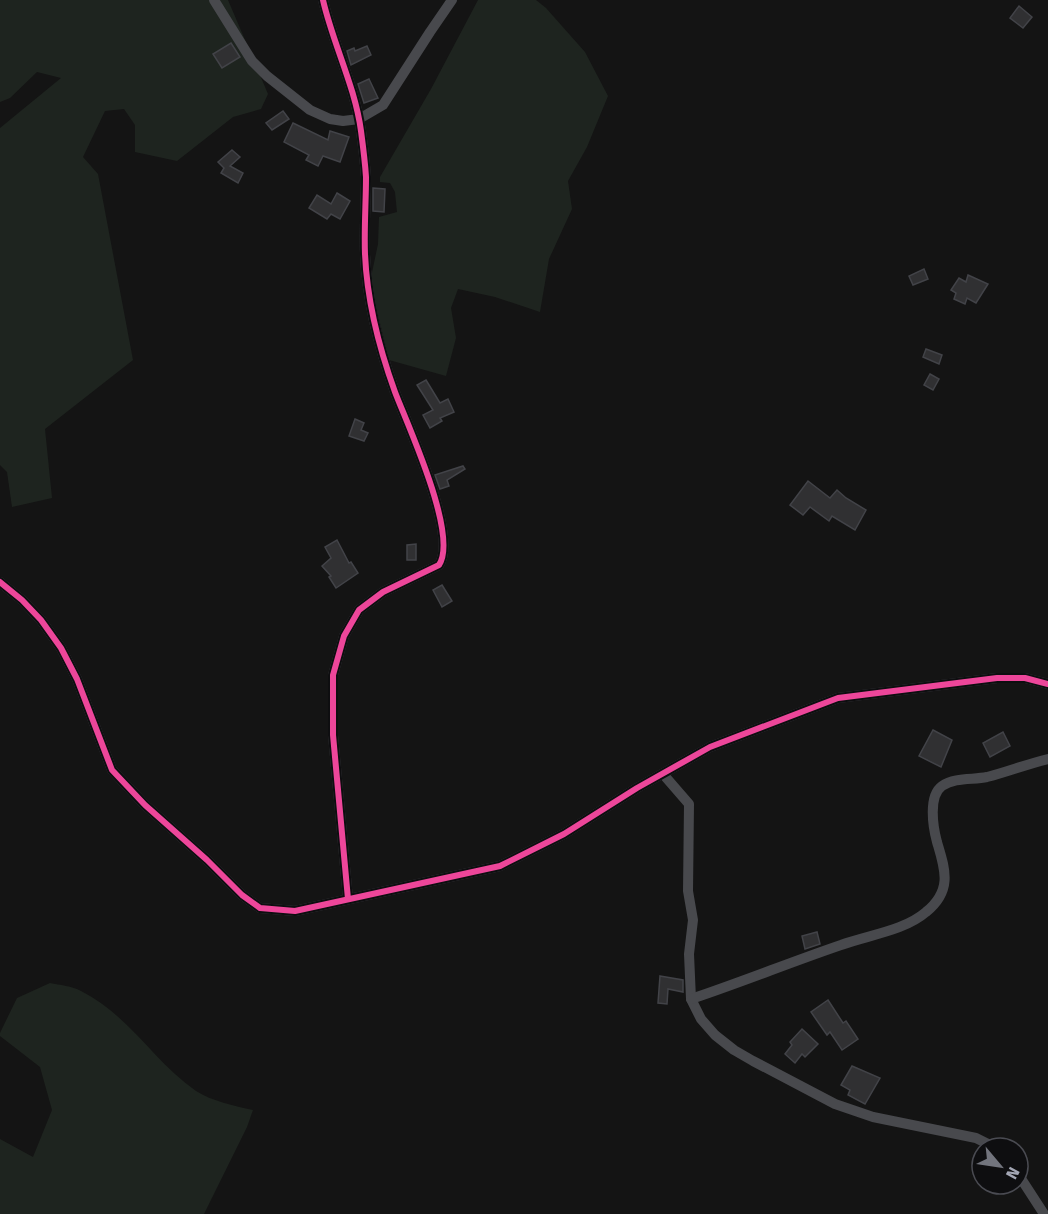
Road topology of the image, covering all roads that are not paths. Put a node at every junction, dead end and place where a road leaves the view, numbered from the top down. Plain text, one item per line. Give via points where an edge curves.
1 (214, 0) edge
2 (323, 0) edge
3 (452, 0) edge
4 (359, 119) junction
5 (0, 582) edge
6 (1048, 684) edge
7 (1048, 759) edge
8 (663, 774) junction
9 (348, 899) junction
10 (691, 999) junction
11 (971, 1136) edge
12 (1030, 1192) edge
13 (1044, 1214) edge

1 - 4 street via 252,61 267,76 310,110 330,119
2 - 4 street
3 - 4 street via 383,105
4 - 9 street via 366,175 365,255 374,318 394,391 433,488 442,556 438,565 383,592 359,610 344,636 333,675 333,735
5 - 9 street via 35,613 61,648 112,770 242,895 260,908 295,911
6 - 8 street via 1025,678 997,678 838,698 710,747
7 - 10 street via 984,777 952,781 935,794 936,840 946,877 937,899 926,912 904,925
8 - 9 street via 500,866
8 - 10 street via 689,804
10 - 11 street via 701,1019 734,1050 835,1104 873,1117
12 - 13 street

